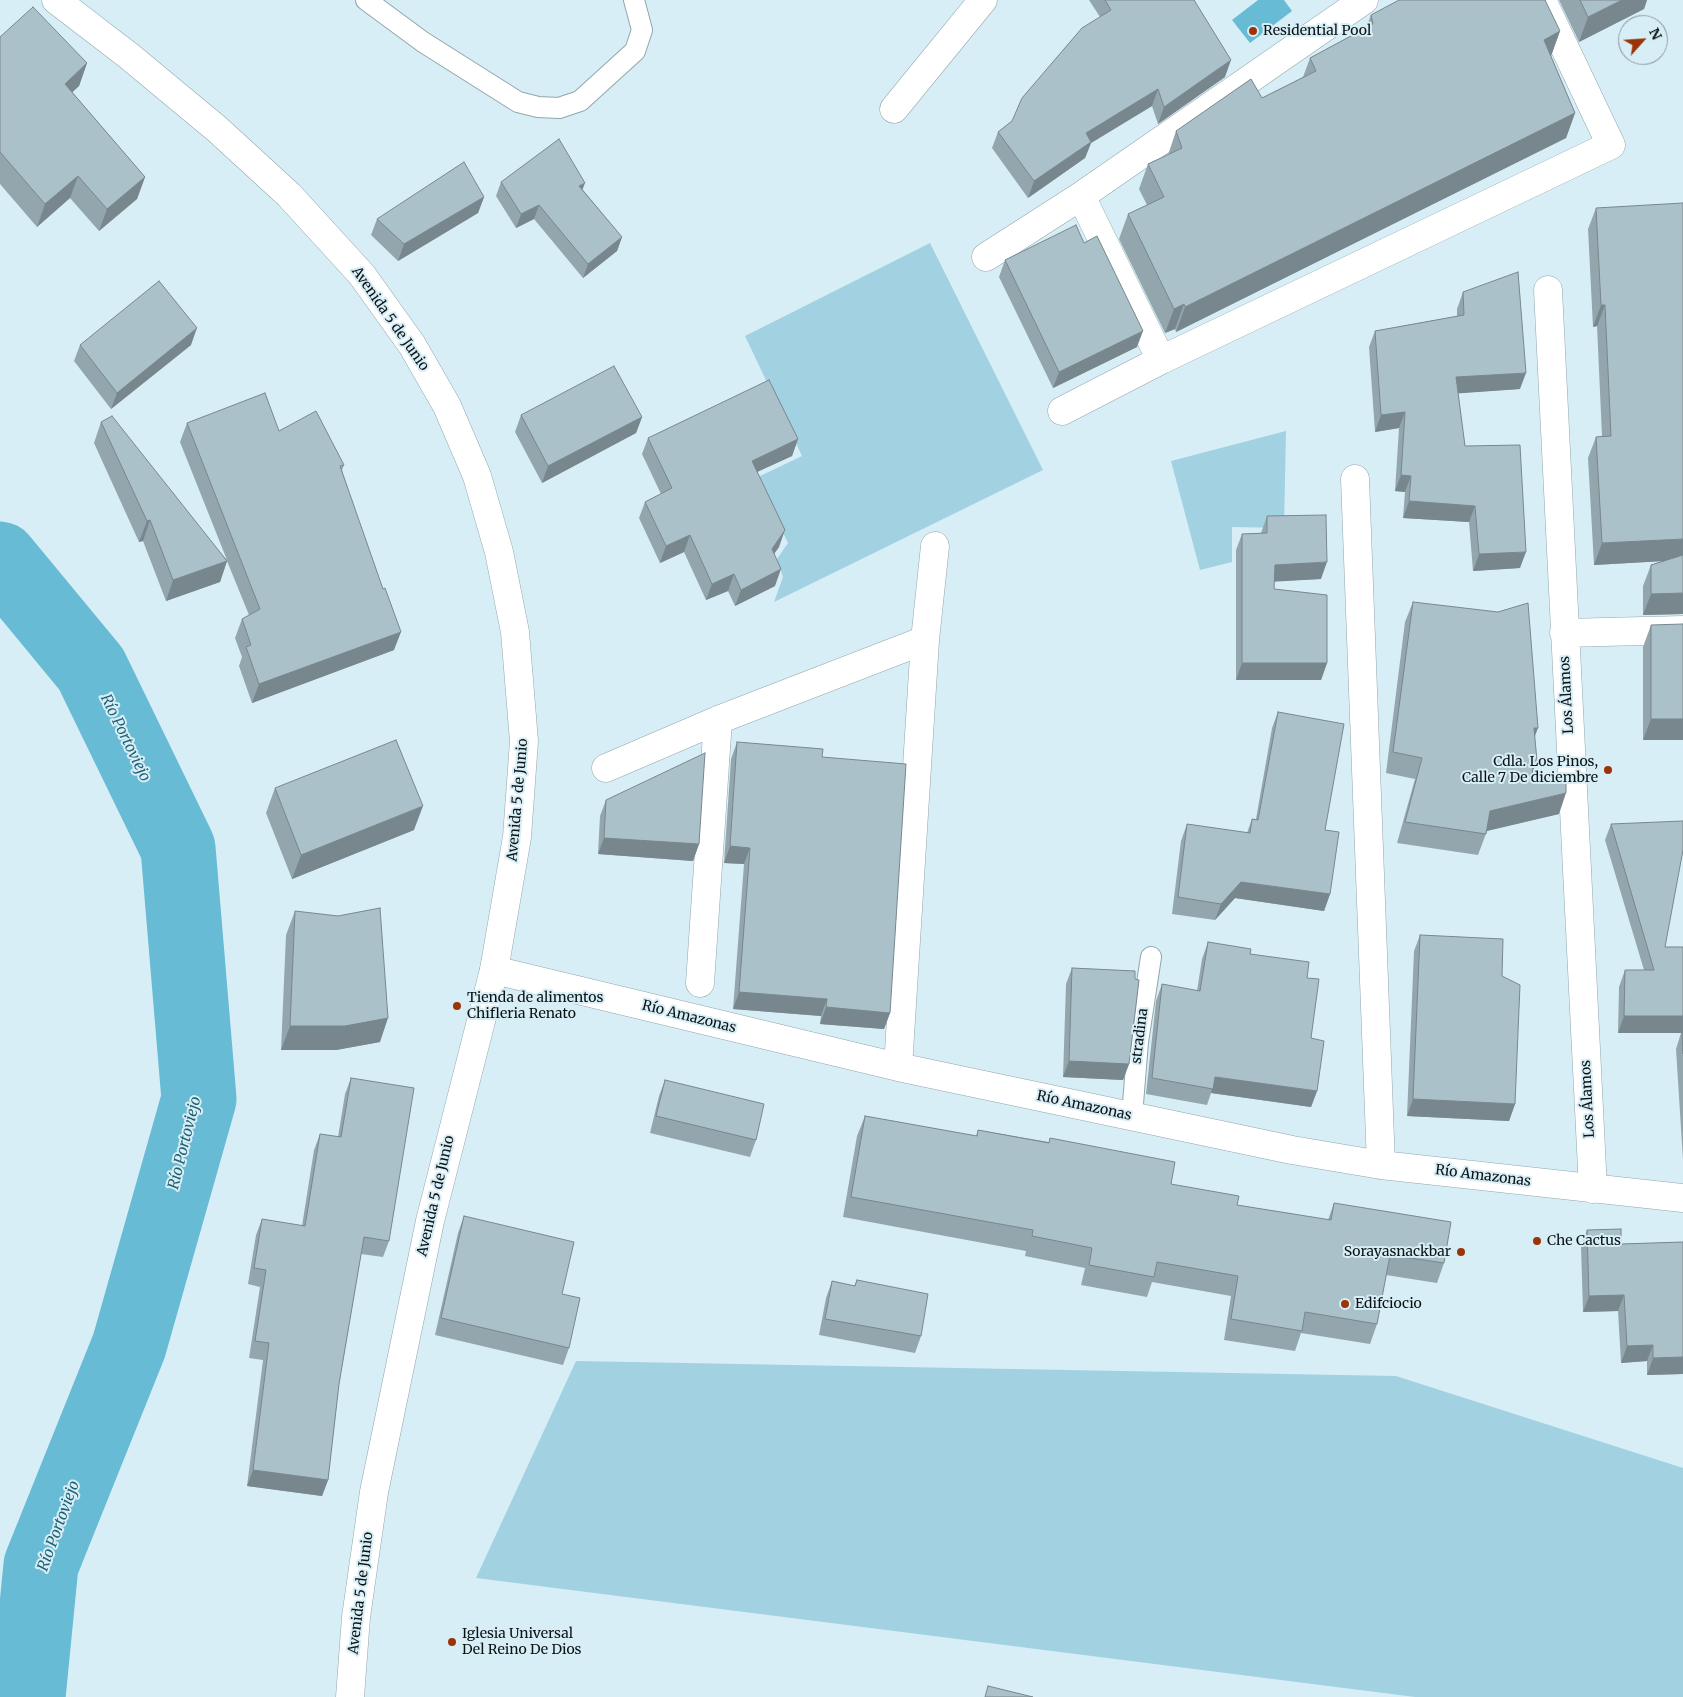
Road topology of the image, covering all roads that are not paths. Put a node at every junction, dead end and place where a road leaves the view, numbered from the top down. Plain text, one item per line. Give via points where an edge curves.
1 (56, 0) edge
2 (366, 0) edge
3 (634, 0) edge
4 (983, 0) edge
5 (1364, 0) edge
6 (1542, 0) edge
7 (894, 108) dead end
8 (1081, 196) junction
9 (986, 257) dead end
10 (1548, 290) dead end
11 (1161, 360) junction
12 (1062, 411) dead end
13 (1355, 479) dead end
14 (936, 546) dead end
15 (1683, 630) edge
16 (1564, 633) junction
17 (925, 640) junction
18 (718, 720) junction
19 (606, 768) dead end
20 (1151, 957) dead end
21 (494, 970) junction
22 (700, 983) dead end
23 (898, 1067) junction
24 (1132, 1116) junction
25 (1381, 1165) junction
26 (1593, 1189) junction
27 (1683, 1198) edge
28 (350, 1697) edge

1 - 21 street, Avenida 5 de Junio via 129,56 289,195 362,275 412,345 447,406 477,476 499,552 515,632 524,741 518,837
2 - 3 lane via 423,42 518,102 538,108 559,108 580,101 635,51 642,30
4 - 7 street
5 - 8 street
6 - 11 street via 1611,145
8 - 9 street
8 - 11 street
10 - 16 street, Los Álamos
11 - 12 street
13 - 25 street
14 - 17 street
15 - 16 street
16 - 26 street, Los Álamos
17 - 18 street
17 - 23 street
18 - 19 street
18 - 22 street
20 - 24 lane, stradina via 1138,1042
21 - 23 street, Río Amazonas
21 - 28 street, Avenida 5 de Junio via 430,1221 400,1358 374,1492 356,1617
23 - 24 street, Río Amazonas
24 - 25 street, Río Amazonas
25 - 26 street, Río Amazonas
26 - 27 street, Río Amazonas

